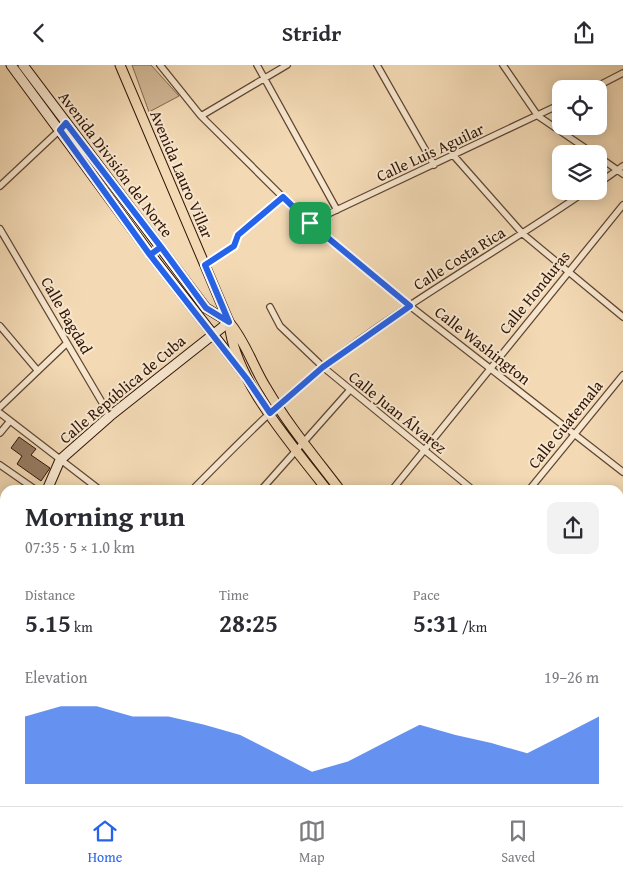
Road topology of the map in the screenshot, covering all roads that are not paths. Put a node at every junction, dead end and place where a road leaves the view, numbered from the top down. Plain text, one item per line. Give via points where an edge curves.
1 (11, 65) edge
2 (23, 65) edge
3 (120, 65) edge
4 (160, 65) edge
5 (257, 65) edge
6 (287, 65) edge
7 (376, 65) edge
8 (503, 65) edge
9 (623, 73) edge
10 (264, 78) junction
11 (607, 81) edge
12 (552, 109) edge
13 (201, 116) junction
14 (538, 116) junction
15 (63, 127) junction
16 (581, 145) edge
17 (454, 156) junction
18 (607, 162) edge
19 (434, 165) junction
20 (621, 170) edge
21 (607, 178) edge
22 (0, 186) edge
23 (283, 197) junction
24 (573, 200) edge
25 (623, 205) edge
26 (337, 210) junction
27 (310, 223) junction
28 (0, 229) edge
29 (522, 234) junction
30 (161, 247) junction
31 (150, 255) junction
32 (205, 265) junction
33 (569, 272) junction
34 (410, 306) junction
35 (270, 307) dead end
36 (623, 317) edge
37 (229, 322) junction
38 (0, 326) edge
39 (212, 334) junction
40 (67, 343) junction
41 (323, 367) junction
42 (490, 367) junction
43 (38, 371) junction
44 (623, 375) edge
45 (247, 379) junction
46 (349, 391) junction
47 (277, 406) junction
48 (0, 407) edge
49 (0, 413) edge
50 (270, 413) junction
51 (110, 416) junction
52 (10, 421) junction
53 (0, 433) edge
54 (574, 435) junction
55 (304, 442) junction
56 (296, 449) junction
57 (424, 451) junction
58 (60, 460) junction
59 (0, 465) edge
60 (623, 472) edge
61 (29, 485) edge
62 (49, 485) edge
63 (93, 485) edge
64 (197, 485) edge
65 (265, 485) edge
66 (323, 485) edge
67 (336, 485) edge
68 (396, 485) edge
69 (467, 485) edge
70 (533, 485) edge

1 - 15 main road, Avenida División del Norte
2 - 15 main road, Avenida División del Norte
3 - 32 main road, Avenida Lauro Villar
4 - 13 street, Calle Washington
5 - 10 street
6 - 10 street
7 - 19 street
8 - 14 street
9 - 11 street
10 - 13 street
10 - 26 street
12 - 14 street, Calle Luis Aguilar
13 - 23 street, Calle Washington
14 - 16 street
14 - 17 street, Calle Luis Aguilar
15 - 22 street
15 - 30 main road, Avenida División del Norte
15 - 31 main road, Avenida División del Norte
17 - 19 street, Calle Luis Aguilar
17 - 29 street
18 - 20 street
19 - 26 street, Calle Luis Aguilar
20 - 21 street
23 - 27 street, Calle Washington
23 - 32 street via 238,235 234,246
24 - 29 street, Calle Costa Rica
25 - 33 street, Calle Honduras
26 - 27 street, Calle Luis Aguilar
27 - 34 street, Calle Washington
28 - 40 street, Calle Bagdad
29 - 33 street
29 - 34 street, Calle Costa Rica
30 - 31 main road
30 - 37 main road, Avenida División del Norte via 206,308
31 - 39 main road, Avenida División del Norte
32 - 37 main road, Avenida Lauro Villar
33 - 36 street
33 - 42 street, Calle Honduras
34 - 41 street, Calle Costa Rica
34 - 42 street, Calle Washington
35 - 41 street, Calle Juan Álvarez via 280,326
37 - 39 main road, Calle República de Cuba
37 - 45 main road, Avenida Lauro Villar via 231,338
37 - 47 main road, Avenida Lauro Villar via 239,334
38 - 43 street
39 - 45 main road, Avenida División del Norte
39 - 51 main road, Calle República de Cuba
40 - 43 street
40 - 51 street, Calle Bagdad
41 - 46 street, Calle Juan Álvarez
41 - 47 street, Calle Costa Rica
42 - 54 street, Calle Washington
42 - 57 street, Calle Honduras
43 - 48 street
44 - 54 street, Calle Guatemala
45 - 50 main road, Avenida Lauro Villar
46 - 55 street
46 - 57 street, Calle Juan Álvarez
47 - 50 street, Calle Costa Rica
47 - 55 main road, Avenida Lauro Villar
49 - 52 street
50 - 56 main road, Avenida Lauro Villar
50 - 64 street, Calle Costa Rica
51 - 58 main road, Calle República de Cuba
52 - 53 street
52 - 58 street
54 - 60 street, Calle Washington
54 - 70 street, Calle Guatemala
55 - 56 street
55 - 67 main road, Avenida Lauro Villar
56 - 65 street
56 - 66 main road, Avenida Lauro Villar
57 - 68 street, Calle Honduras
57 - 69 street, Calle Juan Álvarez
58 - 62 main road, Calle República de Cuba
58 - 63 street
59 - 61 street

